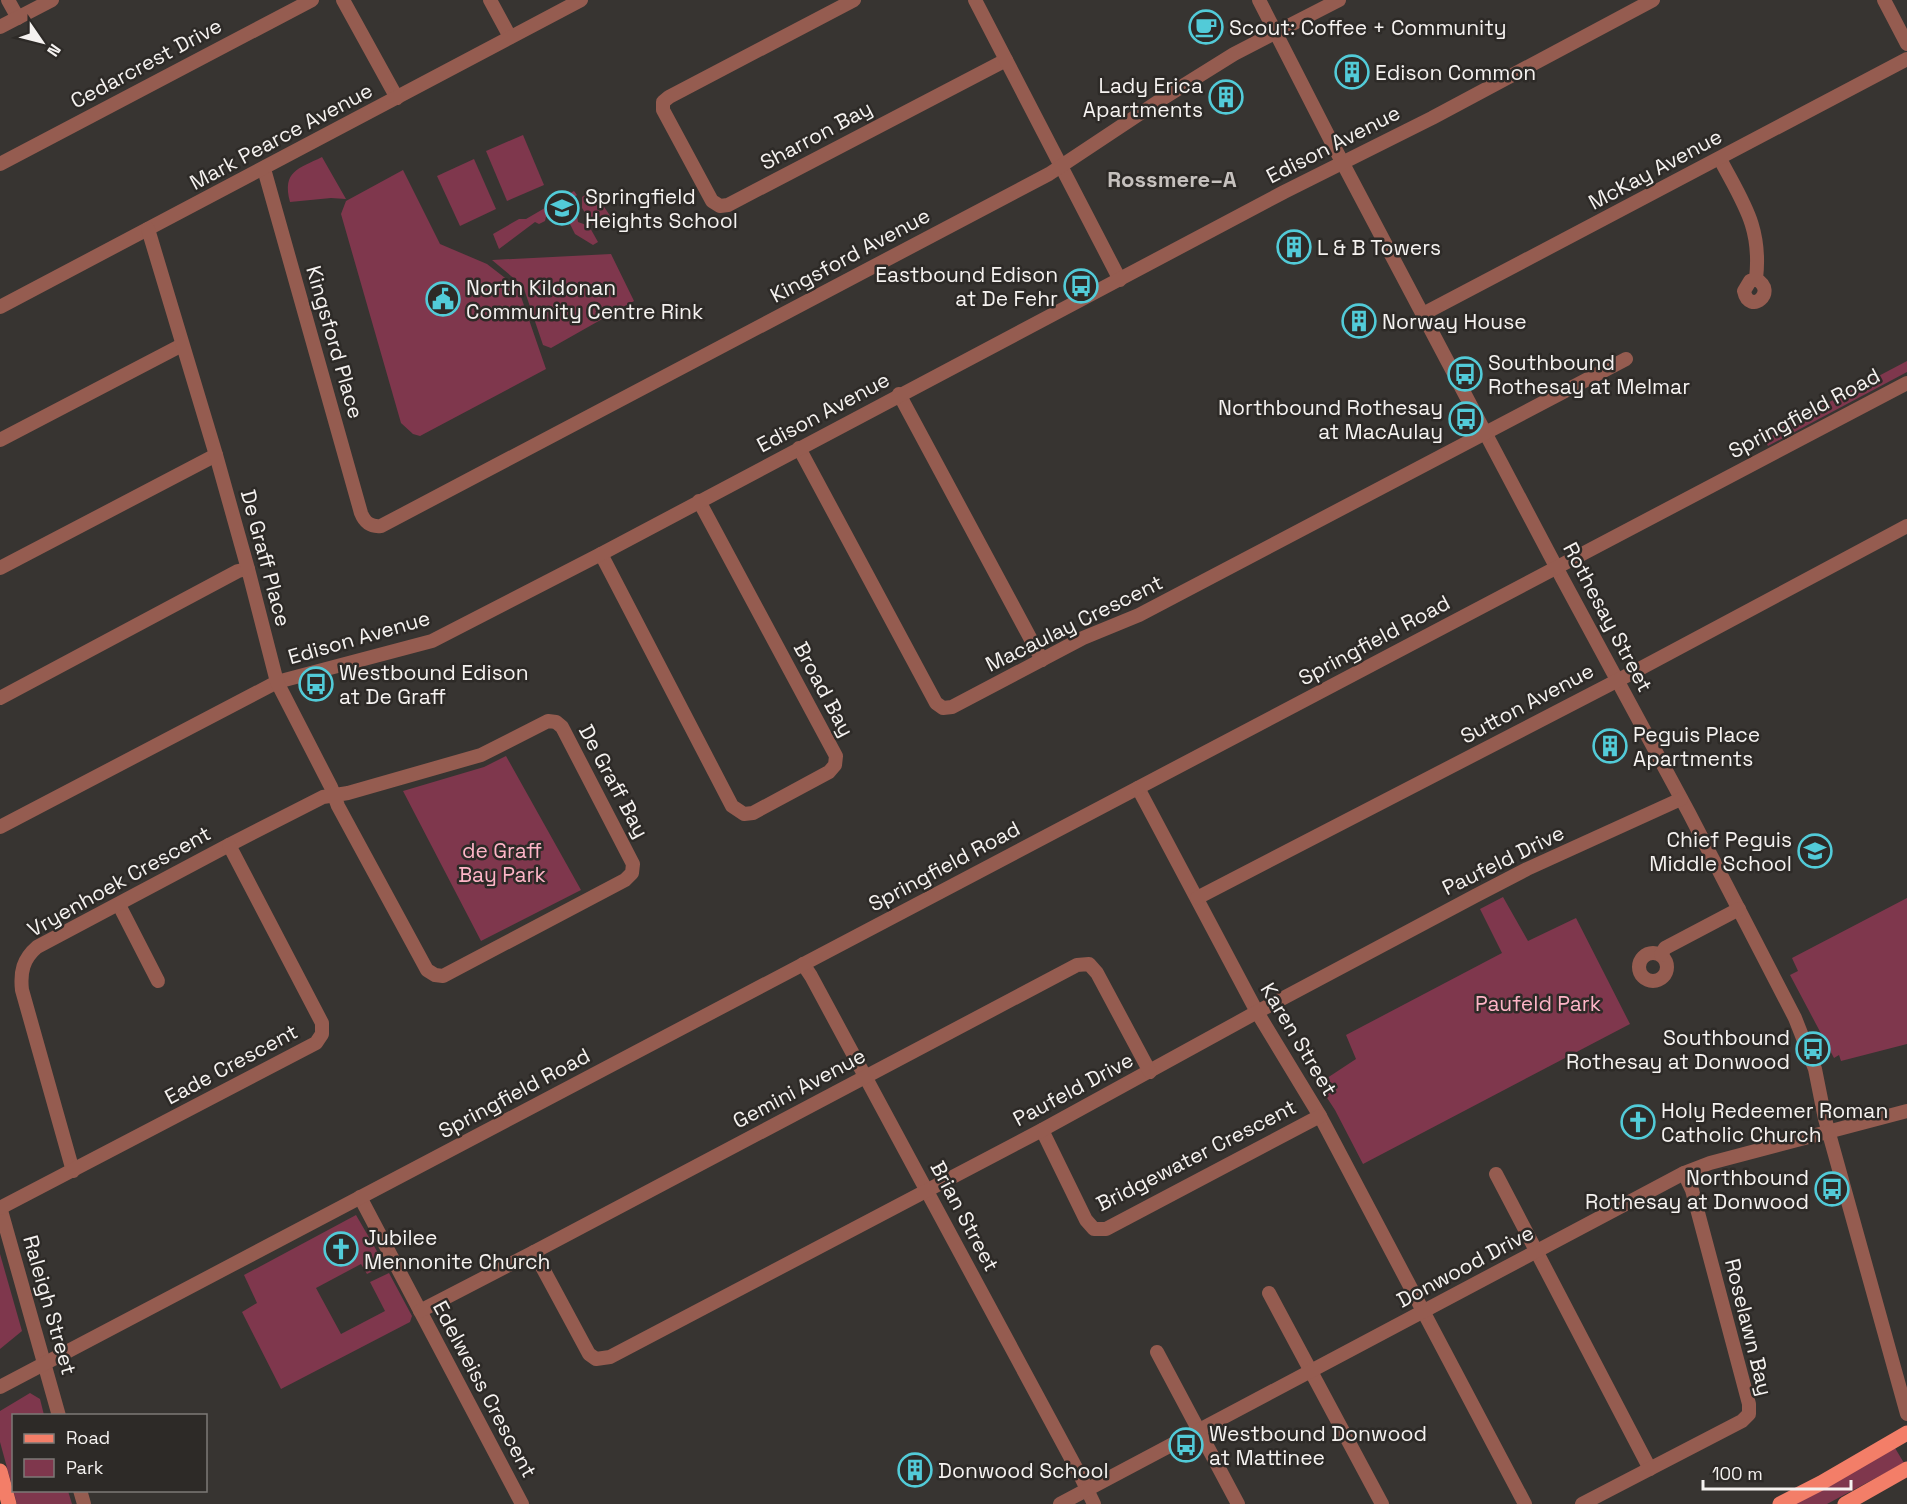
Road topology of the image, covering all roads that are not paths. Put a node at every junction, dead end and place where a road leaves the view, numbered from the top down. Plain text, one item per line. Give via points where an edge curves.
1 (8, 0) edge
2 (52, 0) edge
3 (312, 0) edge
4 (343, 0) edge
5 (490, 0) edge
6 (580, 0) edge
7 (854, 0) edge
8 (975, 0) edge
9 (1259, 0) edge
10 (1339, 0) edge
11 (1653, 0) edge
12 (1884, 0) edge
13 (18, 18) junction
14 (0, 27) edge
15 (1277, 33) junction
16 (510, 37) junction
17 (1907, 44) edge
18 (1907, 59) edge
19 (1006, 60) junction
20 (397, 98) junction
21 (1720, 159) junction
22 (1343, 162) junction
23 (0, 164) edge
24 (1060, 167) junction
25 (264, 169) junction
26 (148, 229) junction
27 (1120, 279) junction
28 (1756, 279) dead end
29 (0, 307) edge
30 (1423, 314) junction
31 (182, 345) junction
32 (1626, 359) dead end
33 (1907, 383) edge
34 (899, 394) junction
35 (1485, 432) junction
36 (0, 440) edge
37 (799, 448) junction
38 (216, 455) junction
39 (699, 501) junction
40 (370, 525) joint
41 (1907, 526) edge
42 (601, 554) junction
43 (1557, 567) junction
44 (0, 568) edge
45 (248, 569) junction
46 (1042, 660) junction
47 (1618, 679) junction
48 (277, 682) junction
49 (0, 698) edge
50 (1138, 788) junction
51 (335, 796) junction
52 (1681, 800) junction
53 (0, 827) edge
54 (229, 845) junction
55 (1197, 898) junction
56 (119, 905) junction
57 (1739, 909) junction
58 (1661, 955) dead end
59 (803, 964) junction
60 (435, 975) joint
61 (158, 981) dead end
62 (1257, 1012) junction
63 (1150, 1072) junction
64 (865, 1077) junction
65 (1907, 1111) edge
66 (1320, 1116) junction
67 (1042, 1130) junction
68 (1830, 1131) junction
69 (73, 1171) junction
70 (1684, 1173) junction
71 (1496, 1174) dead end
72 (927, 1189) junction
73 (360, 1197) junction
74 (0, 1207) edge
75 (534, 1252) junction
76 (1536, 1252) junction
77 (1269, 1293) dead end
78 (420, 1311) junction
79 (1422, 1311) junction
80 (1157, 1352) dead end
81 (44, 1364) junction
82 (1312, 1371) junction
83 (0, 1387) edge
84 (58, 1414) edge
85 (1907, 1414) edge
86 (1199, 1430) junction
87 (1907, 1433) edge
88 (1650, 1469) junction
89 (1907, 1469) edge
90 (0, 1471) edge
91 (1087, 1490) junction
92 (9, 1504) edge
93 (522, 1504) edge
94 (1060, 1504) edge
95 (1094, 1504) edge
96 (1238, 1504) edge
97 (1382, 1504) edge
98 (1525, 1504) edge
99 (1582, 1504) edge
100 (1780, 1504) edge
101 (1845, 1504) edge

1 - 13 street
2 - 13 street
3 - 23 street, Cedarcrest Drive
4 - 20 street
5 - 16 street
6 - 16 street, Mark Pearce Avenue
7 - 19 street, Sharron Bay via 663,102 663,110 712,201 728,205
8 - 19 street
9 - 15 street, Rothesay Street
10 - 15 street, Kingsford Avenue
11 - 22 street, Edison Avenue
12 - 17 street
13 - 14 street
15 - 22 street, Rothesay Street
15 - 24 street, Kingsford Avenue via 1221,62
16 - 20 street, Mark Pearce Avenue
18 - 21 street, McKay Avenue
19 - 24 street
20 - 25 street, Mark Pearce Avenue
21 - 28 street via 1754,228
21 - 30 street, McKay Avenue
22 - 27 street, Edison Avenue
22 - 30 street, Rothesay Street
24 - 27 street
24 - 40 street, Kingsford Avenue via 385,524
25 - 26 street, Mark Pearce Avenue
25 - 40 street, Kingsford Place via 361,513
26 - 29 street, Mark Pearce Avenue
26 - 31 street, De Graff Place
27 - 34 street, Edison Avenue
30 - 35 street, Rothesay Street
31 - 36 street
31 - 38 street, De Graff Place
32 - 35 street, Macaulay Crescent
33 - 43 street, Springfield Road
34 - 37 street, Edison Avenue
34 - 46 street
35 - 43 street, Rothesay Street
35 - 46 street, Macaulay Crescent via 1139,615
37 - 39 street, Edison Avenue
37 - 46 street, Macaulay Crescent via 936,703 952,708
38 - 44 street
38 - 45 street, De Graff Place
39 - 42 street, Edison Avenue
39 - 42 street, Broad Bay via 836,756 835,765 820,777 753,813 744,814 732,806
41 - 47 street, Sutton Avenue
42 - 48 street, Edison Avenue via 432,641
43 - 47 street, Rothesay Street
43 - 50 street, Springfield Road
45 - 48 street, De Graff Place
45 - 49 street
47 - 52 street, Rothesay Street
47 - 55 street, Sutton Avenue
48 - 51 street, De Graff Place
48 - 53 street, Edison Avenue
50 - 55 street, Karen Street
50 - 59 street, Springfield Road
51 - 54 street, Vryenhoek Crescent via 323,797
51 - 60 street, De Graff Place via 427,970
51 - 60 street, De Graff Bay via 481,755 548,721 562,727 633,864 632,873 443,976
52 - 57 street, Rothesay Street
52 - 62 street, Paufeld Drive via 1517,874
54 - 56 street, Vryenhoek Crescent
54 - 69 street, Eade Crescent via 322,1023 322,1034 316,1043
55 - 62 street, Karen Street
56 - 61 street
56 - 69 street, Vryenhoek Crescent via 37,947 29,954 20,976
57 - 58 street via 1665,948
57 - 68 street, Rothesay Street via 1795,1017 1815,1069
59 - 64 street, Brian Street
59 - 73 street, Springfield Road
62 - 63 street, Paufeld Drive
62 - 66 street, Karen Street
63 - 64 street, Gemini Avenue via 1089,964 1077,965
63 - 67 street, Paufeld Drive
64 - 72 street, Brian Street
64 - 75 street, Gemini Avenue
65 - 68 street, Donwood Drive
66 - 67 street, Bridgewater Crescent via 1106,1229 1094,1228 1086,1220
66 - 79 street, Karen Street
67 - 72 street, Paufeld Drive
68 - 70 street, Donwood Drive
68 - 85 street, Rothesay Street
69 - 74 street, Eade Crescent
70 - 76 street, Donwood Drive
70 - 88 street, Roselawn Bay via 1692,1190 1749,1414
71 - 76 street
72 - 75 street, Paufeld Drive via 603,1359 596,1359 585,1349
72 - 91 street, Brian Street
73 - 78 street, Edelweiss Crescent
73 - 81 street, Springfield Road
74 - 81 street, Raleigh Street
75 - 78 street, Gemini Avenue
76 - 79 street, Donwood Drive
76 - 88 street
77 - 82 street
78 - 93 street, Edelweiss Crescent
79 - 82 street, Donwood Drive
79 - 98 street
80 - 86 street
81 - 83 street, Springfield Road
81 - 84 street, Raleigh Street
82 - 86 street, Donwood Drive
82 - 97 street
86 - 91 street, Donwood Drive
86 - 96 street
87 - 100 main road
88 - 99 street, Roselawn Bay
89 - 101 main road
90 - 92 main road
91 - 94 street, Donwood Drive
91 - 95 street, Brian Street

